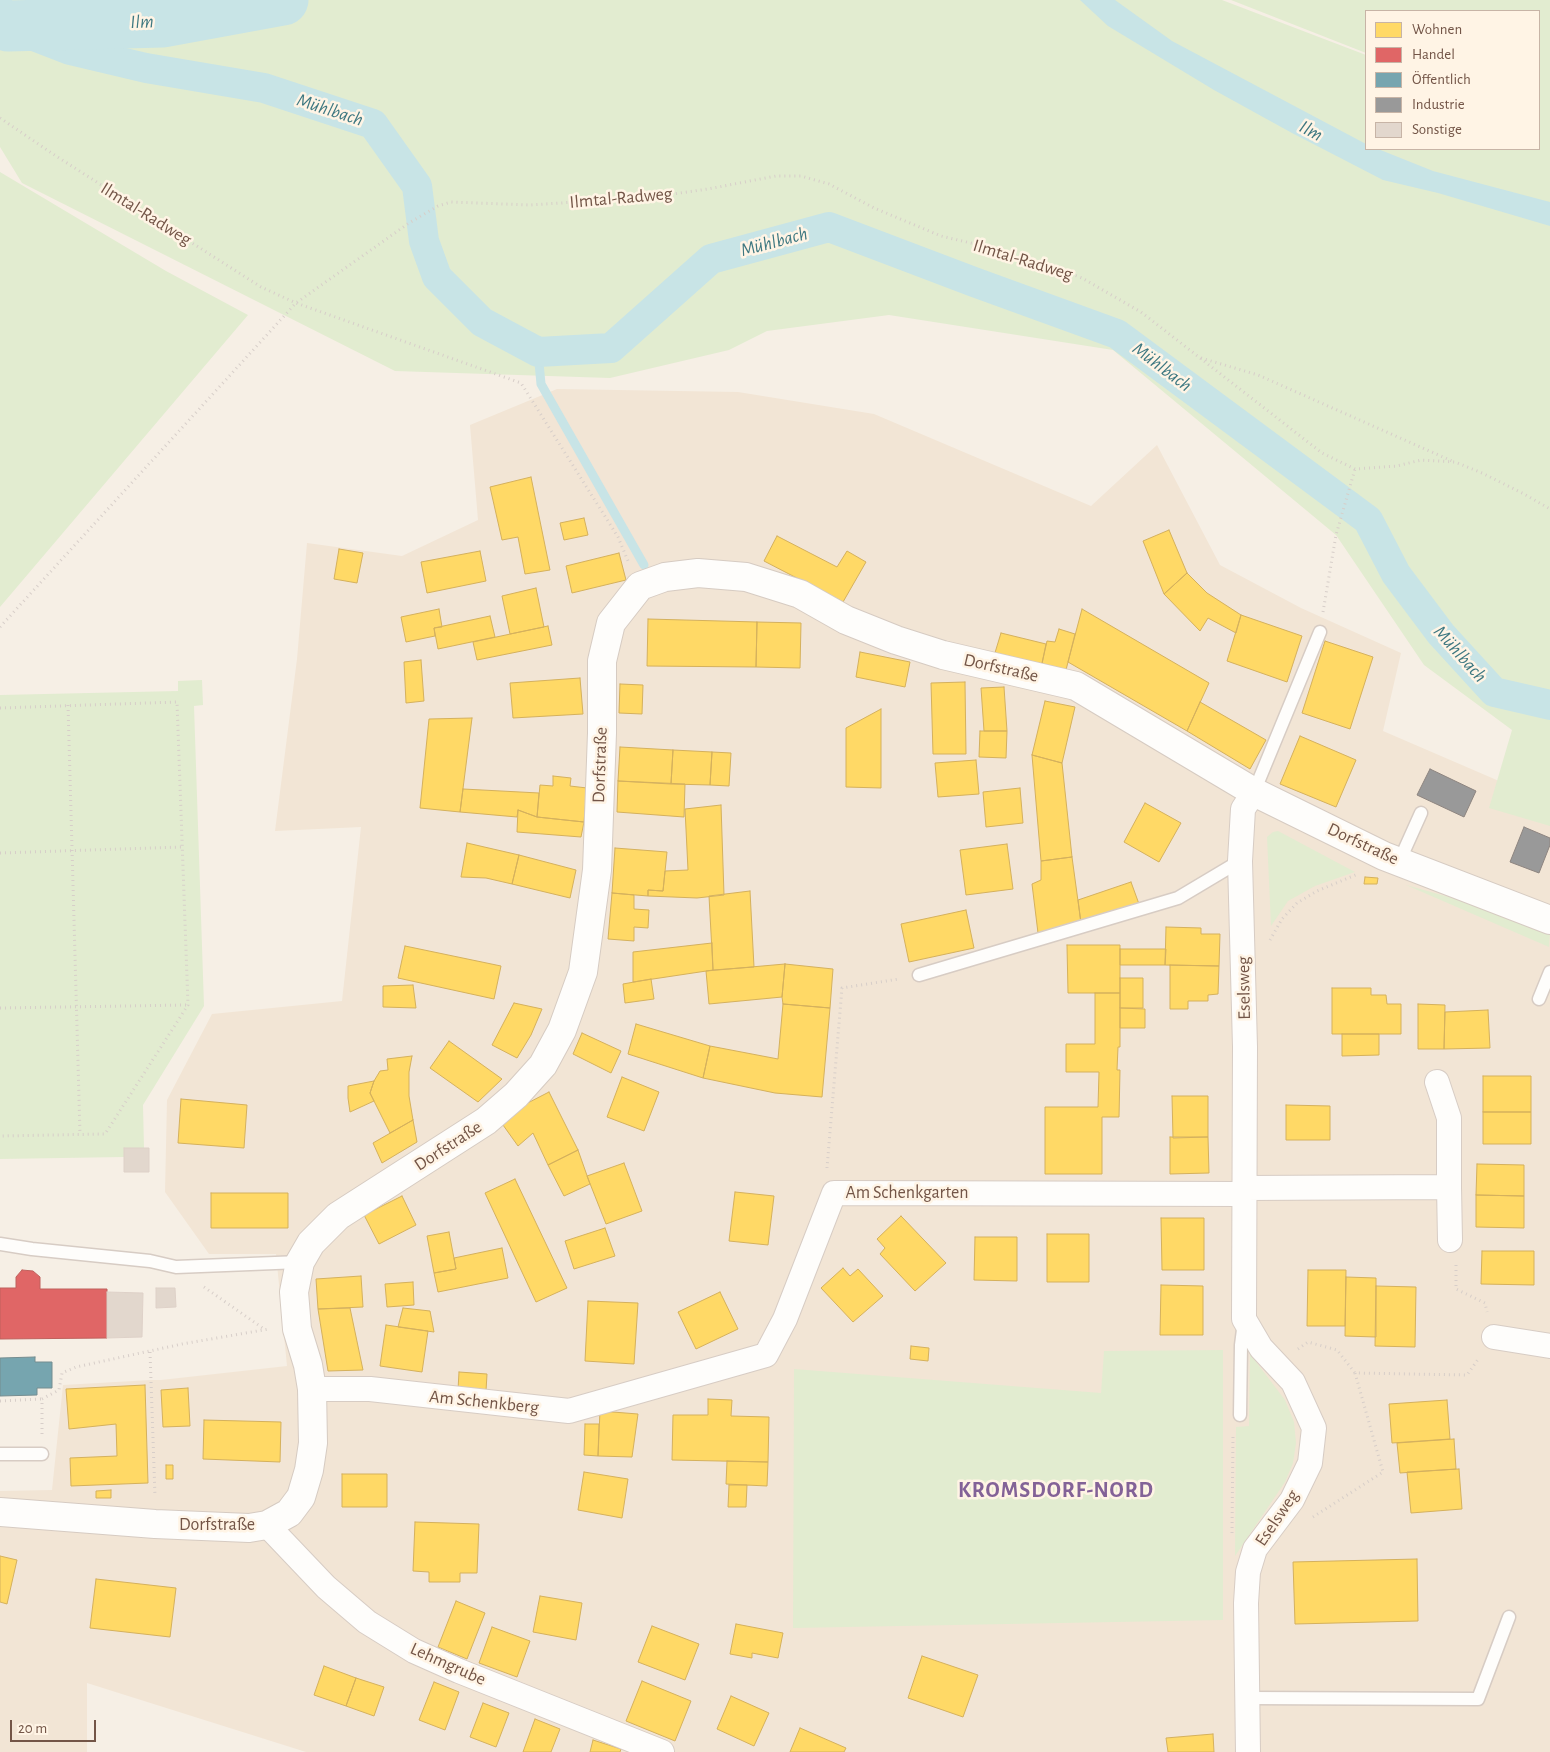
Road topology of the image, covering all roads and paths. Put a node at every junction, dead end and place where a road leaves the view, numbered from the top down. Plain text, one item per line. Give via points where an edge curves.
1 (0, 118) edge
2 (296, 303) junction
3 (1199, 357) junction
4 (1455, 462) junction
5 (1355, 469) junction
6 (1550, 510) edge
7 (640, 586) junction
8 (0, 627) edge
9 (1320, 632) joint
10 (68, 705) junction
11 (0, 708) edge
12 (1254, 792) junction
13 (1421, 813) dead end
14 (182, 847) junction
15 (72, 851) junction
16 (0, 854) edge
17 (1240, 861) junction
18 (1399, 862) junction
19 (1366, 871) dead end
20 (1550, 920) edge
21 (1268, 942) dead end
22 (1550, 972) edge
23 (919, 975) joint
24 (1539, 999) dead end
25 (188, 1005) junction
26 (77, 1007) junction
27 (0, 1008) edge
28 (1437, 1082) dead end
29 (80, 1134) junction
30 (0, 1136) edge
31 (1449, 1187) junction
32 (1244, 1191) junction
33 (834, 1193) junction
34 (1450, 1240) joint
35 (0, 1244) edge
36 (300, 1262) junction
37 (176, 1268) junction
38 (1244, 1319) junction
39 (297, 1329) junction
40 (265, 1330) junction
41 (1494, 1336) junction
42 (1550, 1346) edge
43 (1295, 1351) dead end
44 (150, 1352) junction
45 (1355, 1373) junction
46 (653, 1388) joint
47 (312, 1389) junction
48 (42, 1399) junction
49 (0, 1401) edge
50 (1240, 1415) joint
51 (0, 1454) edge
52 (42, 1454) joint
53 (0, 1512) edge
54 (1308, 1519) dead end
55 (156, 1524) junction
56 (267, 1525) junction
57 (1248, 1572) junction
58 (1509, 1617) dead end
59 (1248, 1698) junction
60 (662, 1752) edge
61 (1248, 1752) edge

1 - 2 path, Ilmtal-Radweg via 261,287
2 - 3 path, Ilmtal-Radweg via 409,223 451,202 530,205 652,198 776,176 801,176 829,184 874,208 941,236 1041,262 1082,278 1142,312
2 - 7 path, Ilmtal-Radweg via 521,383 618,536
2 - 8 path
3 - 4 path via 1258,376
3 - 5 path, Ilmtal-Radweg via 1322,452
4 - 5 path via 1421,460 1397,466
4 - 6 path
5 - 9 path via 1336,535
7 - 12 street, Dorfstraße via 665,577 698,573 746,577 800,594 846,620 896,640 943,655 1076,686
7 - 36 street, Dorfstraße via 611,623 602,662 597,870 584,972 562,1030 543,1064 516,1095 486,1121 338,1216 311,1243
9 - 12 lane
10 - 11 path
10 - 14 path via 177,702
10 - 15 path
12 - 17 street, Eselsweg via 1243,809
12 - 18 street, Dorfstraße
13 - 18 lane
14 - 15 path
14 - 25 path
15 - 16 path
15 - 26 path
17 - 23 lane via 1178,898
17 - 32 street, Eselsweg via 1244,971
18 - 20 street, Dorfstraße
19 - 21 path via 1317,890 1297,904 1282,919
22 - 24 lane
23 - 33 path via 842,988 827,1169
25 - 26 path
25 - 29 path via 105,1134
26 - 27 path
26 - 29 path
28 - 31 street via 1449,1118
29 - 30 path
31 - 32 street
31 - 34 street
32 - 33 street, Am Schenkgarten
32 - 38 street, Eselsweg
33 - 46 street, Am Schenkgarten via 785,1319 766,1356
34 - 41 path via 1456,1254 1456,1289 1485,1303
35 - 37 lane
36 - 37 lane
36 - 39 street, Dorfstraße via 294,1292
37 - 40 path
38 - 50 lane
38 - 57 street, Eselsweg via 1261,1348 1294,1382 1314,1428 1310,1462 1292,1500 1255,1549
39 - 40 path
39 - 47 street, Dorfstraße
40 - 44 path
41 - 42 street
41 - 45 path via 1467,1375
43 - 45 path via 1308,1342 1337,1350
44 - 48 path via 76,1367 62,1373 59,1390
44 - 55 path
45 - 54 path via 1383,1472
46 - 47 street, Am Schenkberg via 569,1411 370,1389
47 - 56 street, Dorfstraße via 310,1470 301,1497 289,1513
48 - 49 path
48 - 52 path
50 - 57 path via 1233,1422 1232,1558
51 - 52 lane
53 - 55 street, Dorfstraße
55 - 56 street, Dorfstraße via 250,1528
56 - 60 street, Lehmgrube via 326,1587 360,1616 414,1651
57 - 59 street, Eselsweg
58 - 59 lane via 1478,1699
59 - 61 street, Eselsweg

